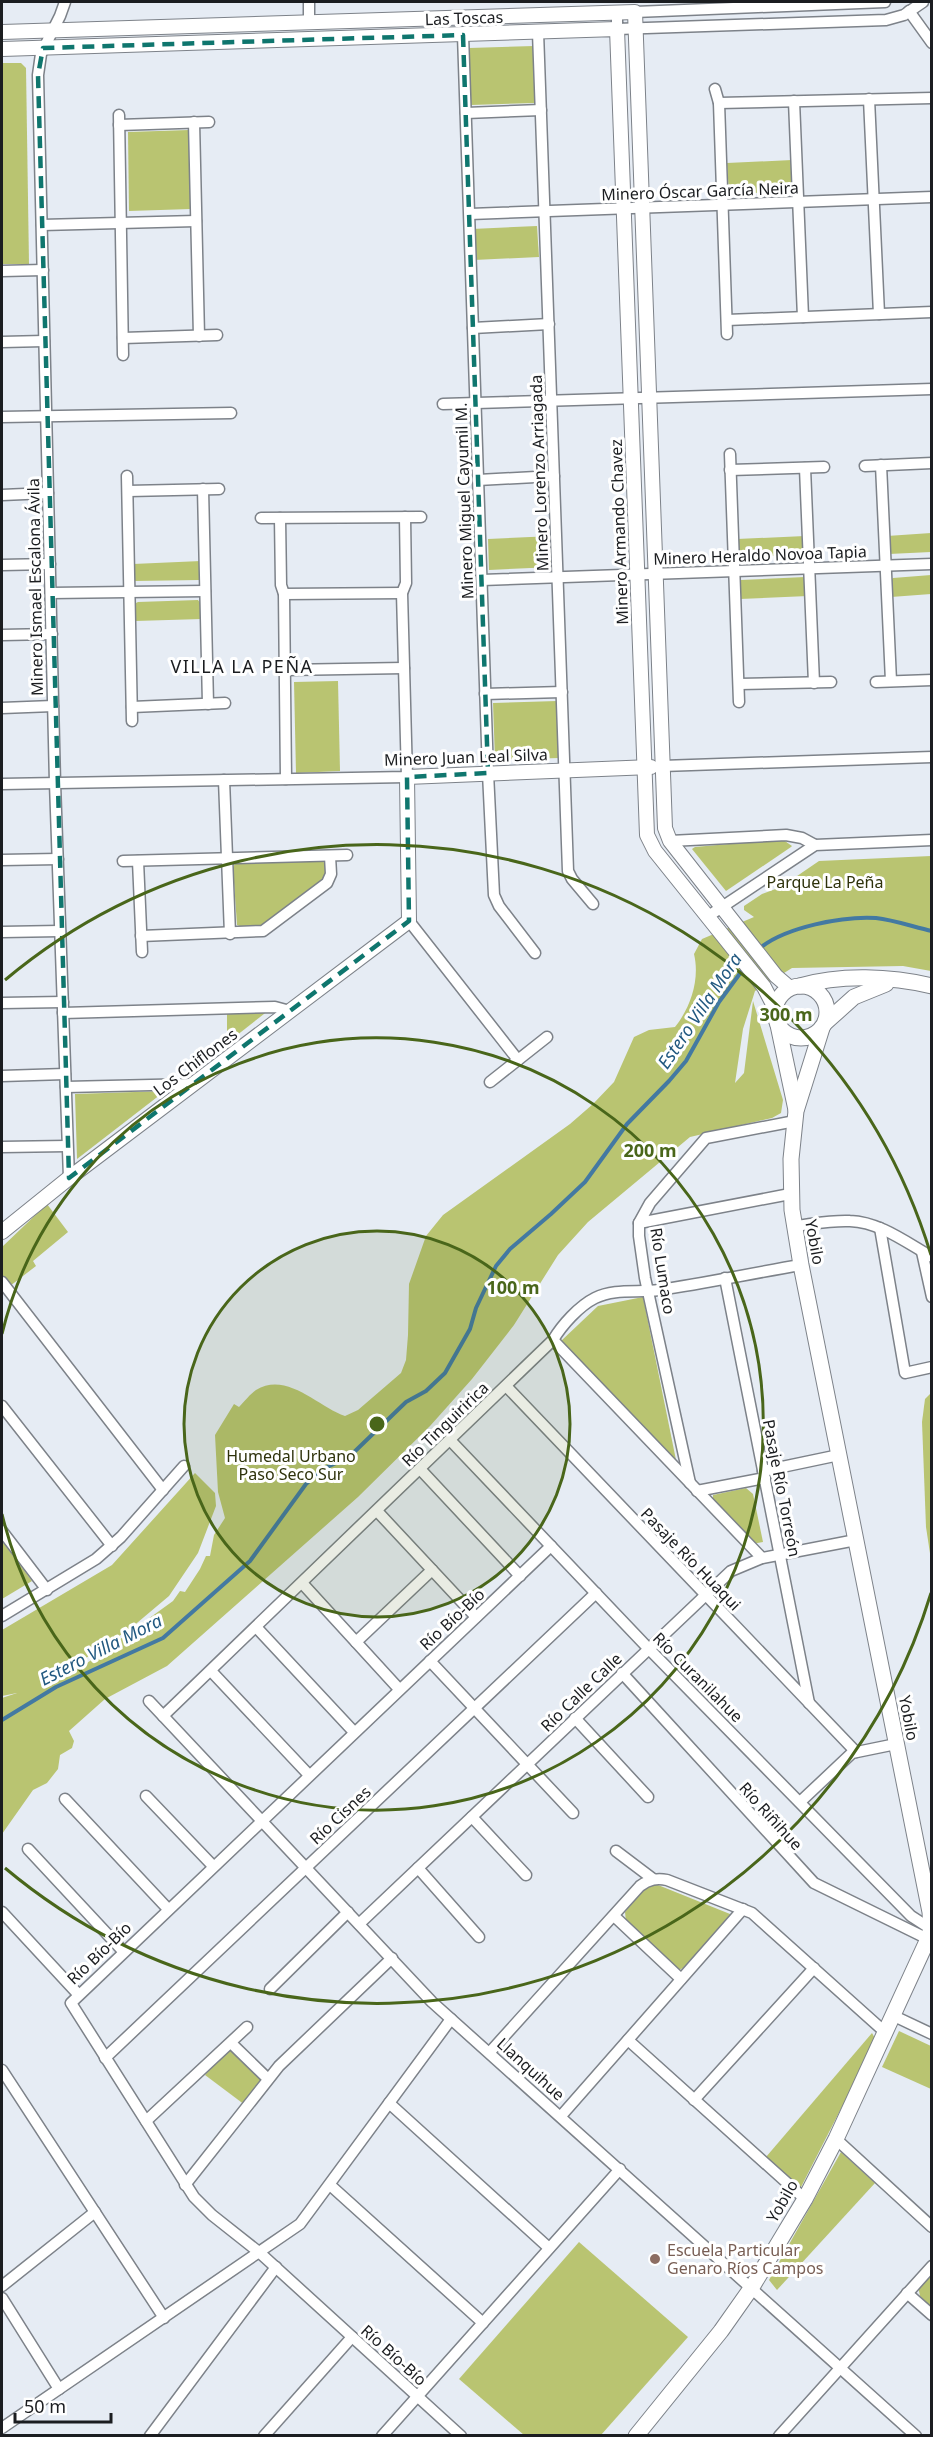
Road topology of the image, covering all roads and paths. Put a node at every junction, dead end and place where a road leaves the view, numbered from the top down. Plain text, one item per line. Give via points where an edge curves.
1 (63, 2) edge
2 (309, 2) edge
3 (885, 2) edge
4 (923, 2) edge
5 (909, 11) junction
6 (617, 12) junction
7 (635, 12) junction
8 (309, 22) junction
9 (635, 28) junction
10 (618, 29) junction
11 (53, 31) junction
12 (2, 32) edge
13 (538, 32) junction
14 (463, 35) junction
15 (932, 43) edge
16 (43, 48) junction
17 (2, 49) edge
18 (714, 89) dead end
19 (932, 98) edge
20 (869, 99) junction
21 (794, 101) junction
22 (719, 103) junction
23 (541, 110) junction
24 (466, 113) junction
25 (194, 122) junction
26 (209, 122) dead end
27 (932, 197) edge
28 (873, 199) junction
29 (798, 202) junction
30 (723, 205) junction
31 (624, 208) junction
32 (642, 208) junction
33 (545, 211) junction
34 (470, 214) junction
35 (196, 221) junction
36 (121, 223) junction
37 (42, 225) junction
38 (43, 270) junction
39 (2, 271) edge
40 (932, 312) edge
41 (879, 314) junction
42 (803, 317) junction
43 (727, 320) junction
44 (549, 324) junction
45 (473, 328) junction
46 (727, 334) dead end
47 (218, 335) dead end
48 (199, 336) junction
49 (123, 338) junction
50 (44, 341) junction
51 (2, 342) edge
52 (123, 355) dead end
53 (932, 389) edge
54 (648, 396) junction
55 (631, 397) junction
56 (551, 400) junction
57 (476, 403) junction
58 (442, 404) dead end
59 (231, 413) dead end
60 (46, 416) junction
61 (2, 417) edge
62 (729, 454) dead end
63 (932, 463) edge
64 (881, 465) junction
65 (865, 466) dead end
66 (824, 467) dead end
67 (805, 468) junction
68 (730, 470) junction
69 (127, 476) dead end
70 (554, 477) junction
71 (478, 480) junction
72 (202, 489) junction
73 (219, 489) dead end
74 (128, 491) junction
75 (48, 493) junction
76 (2, 495) edge
77 (421, 516) dead end
78 (405, 517) junction
79 (261, 518) dead end
80 (280, 518) junction
81 (50, 564) junction
82 (932, 564) edge
83 (2, 565) edge
84 (886, 565) junction
85 (809, 568) junction
86 (734, 571) junction
87 (655, 574) junction
88 (638, 575) junction
89 (558, 577) junction
90 (482, 580) junction
91 (205, 591) junction
92 (130, 592) junction
93 (51, 593) junction
94 (402, 593) junction
95 (284, 594) junction
96 (52, 634) junction
97 (2, 635) edge
98 (404, 668) junction
99 (285, 670) junction
100 (932, 680) edge
101 (891, 681) junction
102 (814, 682) junction
103 (831, 682) dead end
104 (876, 682) dead end
105 (739, 684) junction
106 (562, 692) junction
107 (485, 694) junction
108 (739, 702) dead end
109 (225, 703) dead end
110 (208, 704) junction
111 (53, 706) junction
112 (132, 706) junction
113 (2, 708) edge
114 (132, 721) dead end
115 (932, 758) edge
116 (662, 766) junction
117 (644, 767) junction
118 (565, 770) junction
119 (488, 773) junction
120 (407, 777) junction
121 (286, 779) junction
122 (224, 780) junction
123 (55, 783) junction
124 (2, 784) edge
125 (932, 840) edge
126 (670, 841) junction
127 (815, 844) junction
128 (347, 855) dead end
129 (330, 856) junction
130 (58, 859) junction
131 (227, 859) junction
132 (2, 860) edge
133 (123, 861) dead end
134 (138, 861) junction
135 (593, 904) dead end
136 (722, 906) junction
137 (707, 917) junction
138 (409, 921) junction
139 (60, 931) junction
140 (2, 932) edge
141 (230, 934) junction
142 (141, 936) junction
143 (142, 952) dead end
144 (534, 953) dead end
145 (895, 981) junction
146 (932, 986) edge
147 (795, 987) junction
148 (2, 1003) edge
149 (63, 1007) junction
150 (775, 1008) junction
151 (290, 1011) junction
152 (778, 1025) junction
153 (823, 1026) junction
154 (548, 1037) dead end
155 (518, 1060) junction
156 (65, 1074) junction
157 (2, 1076) edge
158 (490, 1082) dead end
159 (194, 1084) junction
160 (66, 1087) junction
161 (796, 1116) junction
162 (68, 1146) junction
163 (2, 1147) edge
164 (69, 1178) junction
165 (790, 1194) junction
166 (639, 1223) junction
167 (794, 1226) junction
168 (880, 1228) junction
169 (2, 1232) edge
170 (927, 1255) edge
171 (801, 1265) junction
172 (726, 1278) junction
173 (2, 1282) edge
174 (649, 1291) junction
175 (932, 1297) edge
176 (553, 1340) junction
177 (932, 1367) edge
178 (506, 1386) junction
179 (2, 1406) edge
180 (450, 1440) junction
181 (839, 1455) junction
182 (184, 1466) dead end
183 (420, 1469) junction
184 (764, 1474) junction
185 (694, 1487) junction
186 (163, 1490) junction
187 (377, 1510) junction
188 (2, 1531) edge
189 (856, 1540) junction
190 (112, 1546) junction
191 (551, 1546) junction
192 (780, 1555) junction
193 (762, 1558) junction
194 (432, 1570) junction
195 (520, 1576) junction
196 (302, 1583) junction
197 (47, 1590) junction
198 (596, 1593) junction
199 (705, 1594) junction
200 (2, 1616) edge
201 (476, 1617) junction
202 (256, 1628) junction
203 (356, 1641) junction
204 (648, 1648) junction
205 (429, 1661) junction
206 (211, 1671) junction
207 (622, 1673) junction
208 (399, 1689) junction
209 (149, 1701) dead end
210 (809, 1703) junction
211 (474, 1708) junction
212 (163, 1716) junction
213 (575, 1718) junction
214 (354, 1732) junction
215 (896, 1744) junction
216 (856, 1752) junction
217 (527, 1764) junction
218 (309, 1775) junction
219 (146, 1796) dead end
220 (648, 1797) dead end
221 (66, 1799) dead end
222 (800, 1802) junction
223 (573, 1813) dead end
224 (472, 1816) junction
225 (260, 1821) junction
226 (28, 1849) dead end
227 (616, 1851) dead end
228 (213, 1866) junction
229 (307, 1867) junction
230 (418, 1868) junction
231 (526, 1875) dead end
232 (652, 1880) junction
233 (168, 1909) junction
234 (743, 1909) junction
235 (2, 1912) edge
236 (348, 1912) junction
237 (614, 1916) junction
238 (359, 1924) junction
239 (930, 1934) edge
240 (479, 1936) dead end
241 (123, 1951) junction
242 (392, 1958) junction
243 (814, 1968) junction
244 (681, 1979) junction
245 (270, 1989) dead end
246 (78, 1994) junction
247 (894, 2016) junction
248 (451, 2019) junction
249 (248, 2027) dead end
250 (886, 2033) junction
251 (932, 2034) edge
252 (628, 2040) junction
253 (231, 2043) junction
254 (490, 2052) junction
255 (105, 2058) junction
256 (2, 2070) edge
257 (268, 2079) junction
258 (694, 2100) junction
259 (389, 2103) junction
260 (561, 2116) junction
261 (146, 2121) junction
262 (836, 2139) junction
263 (620, 2169) junction
264 (185, 2185) junction
265 (330, 2185) junction
266 (805, 2199) junction
267 (95, 2212) junction
268 (932, 2227) edge
269 (549, 2248) junction
270 (260, 2253) junction
271 (932, 2266) edge
272 (276, 2267) junction
273 (2, 2286) edge
274 (752, 2287) junction
275 (907, 2293) junction
276 (2, 2298) edge
277 (932, 2315) edge
278 (164, 2318) junction
279 (483, 2323) junction
280 (352, 2337) junction
281 (840, 2368) junction
282 (59, 2389) junction
283 (417, 2396) junction
284 (2, 2428) edge
285 (150, 2436) edge
286 (264, 2436) edge
287 (382, 2436) edge
288 (461, 2436) edge
289 (636, 2436) edge
290 (779, 2436) edge
291 (916, 2436) edge

1 - 11 street, Minero Ismael Escalona Ávila
2 - 8 street
3 - 7 street, Las Toscas
4 - 5 street, Las Toscas
5 - 9 street, Las Toscas via 886,20
5 - 15 street
6 - 7 street, Las Toscas
6 - 8 street, Las Toscas
6 - 10 street, Minero Armando Chavez
7 - 9 street, Minero Armando Chavez
8 - 11 street, Las Toscas
9 - 10 street, Las Toscas
9 - 32 street, Minero Armando Chavez
10 - 13 street, Las Toscas
10 - 31 street, Minero Armando Chavez
11 - 12 street, Las Toscas
11 - 16 street, Minero Ismael Escalona Ávila
13 - 14 street, Las Toscas
13 - 23 street, Minero Lorenzo Arriagada
14 - 16 street, Las Toscas
14 - 24 street, Minero Miguel Cayumil M.
16 - 17 street, Las Toscas
16 - 37 street, Minero Ismael Escalona Ávila via 38,65
18 - 22 street
19 - 20 street
20 - 21 street
20 - 28 street
21 - 22 street
21 - 29 street
22 - 30 street
23 - 24 street
23 - 33 street, Minero Lorenzo Arriagada
24 - 34 street, Minero Miguel Cayumil M.
25 - 26 street
25 - 35 street
25 - 36 street via 119,120
27 - 28 street, Minero Óscar García Neira
28 - 29 street, Minero Óscar García Neira
28 - 41 street
29 - 30 street, Minero Óscar García Neira
29 - 42 street
30 - 32 street, Minero Óscar García Neira
30 - 43 street
31 - 32 street, Minero Óscar García Neira
31 - 33 street, Minero Óscar García Neira
31 - 55 street, Minero Armando Chavez
32 - 54 street, Minero Armando Chavez
33 - 34 street, Minero Óscar García Neira
33 - 44 street, Minero Lorenzo Arriagada
34 - 45 street, Minero Miguel Cayumil M.
35 - 36 street
35 - 48 street
36 - 37 street
36 - 49 street
37 - 38 street, Minero Ismael Escalona Ávila
38 - 39 street
38 - 50 street, Minero Ismael Escalona Ávila
40 - 41 street
41 - 42 street
42 - 43 street
43 - 46 street
44 - 45 street
44 - 56 street, Minero Lorenzo Arriagada
45 - 57 street, Minero Miguel Cayumil M.
47 - 48 street
48 - 49 street
49 - 52 street
50 - 51 street
50 - 60 street, Minero Ismael Escalona Ávila
53 - 54 street
54 - 55 street
54 - 87 street, Minero Armando Chavez
55 - 56 street
55 - 88 street, Minero Armando Chavez
56 - 57 street
56 - 70 street, Minero Lorenzo Arriagada
57 - 58 street
57 - 71 street, Minero Miguel Cayumil M.
59 - 60 street
60 - 61 street
60 - 75 street, Minero Ismael Escalona Ávila
62 - 68 street
63 - 64 street
64 - 65 street
64 - 84 street
66 - 67 street
67 - 68 street
67 - 85 street
68 - 86 street
69 - 74 street
70 - 71 street
70 - 89 street, Minero Lorenzo Arriagada
71 - 90 street, Minero Miguel Cayumil M.
72 - 73 street
72 - 74 street
72 - 91 street
74 - 92 street
75 - 76 street
75 - 81 street, Minero Ismael Escalona Ávila
77 - 78 street
78 - 80 street
78 - 94 street via 406,583
79 - 80 street
80 - 95 street
81 - 83 street
81 - 93 street, Minero Ismael Escalona Ávila
82 - 84 street, Minero Heraldo Novoa Tapia
84 - 85 street, Minero Heraldo Novoa Tapia
84 - 101 street
85 - 86 street, Minero Heraldo Novoa Tapia
85 - 102 street
86 - 87 street, Minero Heraldo Novoa Tapia
86 - 105 street
87 - 88 street, Minero Heraldo Novoa Tapia
87 - 116 street, Minero Armando Chavez
88 - 89 street, Minero Heraldo Novoa Tapia
88 - 117 street, Minero Armando Chavez
89 - 90 street, Minero Heraldo Novoa Tapia
89 - 106 street, Minero Lorenzo Arriagada
90 - 107 street, Minero Miguel Cayumil M.
91 - 92 street
91 - 110 street
92 - 93 street
92 - 112 street
93 - 96 street, Minero Ismael Escalona Ávila
94 - 95 street
94 - 98 street
95 - 99 street
96 - 97 street
96 - 111 street, Minero Ismael Escalona Ávila
98 - 99 street
98 - 120 street
99 - 121 street
100 - 101 street
101 - 104 street
102 - 103 street
102 - 105 street
105 - 108 street
106 - 107 street
106 - 118 street, Minero Lorenzo Arriagada
107 - 119 street, Minero Miguel Cayumil M.
109 - 110 street
110 - 112 street
111 - 113 street
111 - 123 street, Minero Ismael Escalona Ávila
112 - 114 street
115 - 116 street, Minero Juan Leal Silva
116 - 117 street, Minero Juan Leal Silva
116 - 126 street, Minero Armando Chavez via 665,828
117 - 118 street, Minero Juan Leal Silva
117 - 137 street, Minero Armando Chavez via 649,840
118 - 119 street, Minero Juan Leal Silva
118 - 135 street, Minero Lorenzo Arriagada via 568,871
119 - 120 street, Minero Juan Leal Silva
119 - 144 street, Minero Miguel Cayumil M. via 494,895
120 - 121 street, Minero Juan Leal Silva
120 - 138 street
121 - 122 street, Minero Juan Leal Silva
122 - 123 street, Minero Juan Leal Silva
122 - 131 street
123 - 124 street, Minero Juan Leal Silva
123 - 130 street, Minero Ismael Escalona Ávila
125 - 127 street
126 - 127 street via 786,835
126 - 136 street, Minero Armando Chavez
127 - 136 street
128 - 129 street
129 - 131 street
129 - 141 street via 330,879 319,889 263,931
130 - 132 street
130 - 139 street, Minero Ismael Escalona Ávila
131 - 134 street
131 - 141 street
133 - 134 street
134 - 142 street
136 - 137 street
136 - 147 street, Minero Armando Chavez via 776,976
137 - 150 street, Minero Armando Chavez via 764,987
138 - 151 street, Los Chiflones
138 - 155 street
139 - 140 street
139 - 149 street, Minero Ismael Escalona Ávila
141 - 142 street
142 - 143 street
145 - 146 main road
145 - 147 main road via 837,979
145 - 153 main road via 854,997
147 - 150 main road via 780,996
147 - 153 main road, Yobilo via 813,989 823,998 827,1010
148 - 149 street
149 - 151 street via 275,1007
149 - 156 street, Minero Ismael Escalona Ávila
150 - 152 main road, Yobilo
151 - 159 street, Los Chiflones
152 - 153 main road via 799,1038 812,1036
152 - 161 main road, Yobilo
153 - 161 main road, Yobilo
154 - 155 street
155 - 158 street
156 - 157 street
156 - 160 street, Minero Ismael Escalona Ávila
159 - 160 street
159 - 164 street, Los Chiflones
160 - 162 street, Minero Ismael Escalona Ávila
161 - 165 main road, Yobilo
161 - 166 street, Río Lumaco via 706,1138 650,1203
162 - 163 street
162 - 164 street, Minero Ismael Escalona Ávila
164 - 169 street, Los Chiflones
165 - 166 street
165 - 167 main road, Yobilo
166 - 174 street, Río Lumaco
167 - 168 street via 850,1220
167 - 171 main road, Yobilo
168 - 170 street
168 - 177 street via 904,1373
170 - 175 street
171 - 172 street, Río Tinguiririca
171 - 181 main road, Yobilo
172 - 174 street, Río Tinguiririca
172 - 184 street, Pasaje Río Torreón
173 - 186 street
174 - 176 street, Río Tinguiririca via 596,1297
174 - 185 street, Río Lumaco
176 - 178 street, Río Tinguiririca
176 - 185 street
178 - 180 street, Río Tinguiririca
178 - 199 street, Pasaje Río Huaqui
179 - 190 street
180 - 183 street, Río Tinguiririca
180 - 191 street, Río Curanilahue
181 - 184 street
181 - 189 main road, Yobilo
182 - 186 street
183 - 187 street, Río Tinguiririca
183 - 195 street
184 - 185 street
184 - 192 street, Pasaje Río Torreón
185 - 193 street
186 - 190 street
187 - 194 street
187 - 196 street, Río Tinguiririca
188 - 197 street
189 - 192 street, Río Calle Calle
189 - 215 main road, Yobilo
190 - 197 street
191 - 195 street, Río Bío-Bío
191 - 198 street, Río Curanilahue
192 - 193 street, Río Calle Calle
192 - 210 street, Pasaje Río Torreón
193 - 199 street, Río Calle Calle via 731,1571
194 - 201 street
194 - 203 street
195 - 201 street, Río Bío-Bío
196 - 202 street, Río Tinguiririca
196 - 203 street
197 - 200 street
198 - 204 street, Río Curanilahue
198 - 211 street, Río Cisnes
199 - 204 street, Río Calle Calle
199 - 210 street, Pasaje Río Huaqui
201 - 205 street, Río Bío-Bío
202 - 206 street, Río Tinguiririca
202 - 214 street
203 - 208 street
204 - 207 street, Río Calle Calle
204 - 222 street, Río Curanilahue
205 - 208 street, Río Bío-Bío
205 - 211 street
206 - 212 street, Río Tinguiririca
206 - 218 street
207 - 213 street, Río Calle Calle
207 - 239 street, Río Riñihue via 814,1883
208 - 214 street, Río Bío-Bío
209 - 212 street, Llanquihue
210 - 216 street, Pasaje Río Huaqui
211 - 217 street
211 - 229 street, Río Cisnes
212 - 225 street, Llanquihue
213 - 217 street, Río Calle Calle
213 - 220 street
214 - 218 street, Río Bío-Bío
215 - 216 street
215 - 239 main road, Yobilo via 930,1912
216 - 222 street
217 - 223 street
217 - 224 street, Río Calle Calle
218 - 225 street, Río Bío-Bío
219 - 228 street
221 - 233 street
222 - 239 street, Río Curanilahue
224 - 230 street, Río Calle Calle
224 - 231 street
225 - 228 street, Río Bío-Bío
225 - 229 street, Llanquihue
226 - 241 street
227 - 232 street
228 - 233 street, Río Bío-Bío
229 - 236 street, Llanquihue
229 - 255 street, Río Cisnes
230 - 238 street, Río Calle Calle
230 - 240 street
232 - 234 street via 667,1880
232 - 237 street via 640,1886
233 - 241 street, Río Bío-Bío
234 - 243 street
234 - 244 street
235 - 246 street
236 - 238 street, Llanquihue
236 - 245 street
237 - 244 street
237 - 254 street
238 - 242 street, Llanquihue
239 - 247 main road, Yobilo
241 - 246 street, Río Bío-Bío
242 - 248 street, Llanquihue
242 - 257 street
243 - 250 street
243 - 258 street
244 - 252 street
246 - 255 street, Río Bío-Bío via 72,2006
247 - 250 main road, Yobilo
247 - 251 street
248 - 254 street, Llanquihue
248 - 259 street
249 - 253 street
250 - 262 main road, Yobilo
252 - 258 street
252 - 260 street
253 - 257 street
253 - 261 street
254 - 260 street, Llanquihue
255 - 261 street, Río Bío-Bío
256 - 267 street
257 - 264 street
258 - 266 street
259 - 265 street
259 - 269 street
260 - 263 street, Llanquihue
261 - 264 street, Río Bío-Bío
262 - 266 main road, Yobilo
262 - 268 street
263 - 269 street
263 - 274 street, Llanquihue
264 - 270 street, Río Bío-Bío via 201,2205
265 - 270 street via 300,2224
265 - 279 street
266 - 274 main road, Yobilo
267 - 273 street
267 - 278 street
269 - 279 street
270 - 272 street, Río Bío-Bío
270 - 278 street
271 - 275 street
272 - 280 street, Río Bío-Bío
272 - 285 street
274 - 281 street, Llanquihue
274 - 289 main road, Yobilo
275 - 277 street
275 - 281 street
276 - 282 street
278 - 282 street
279 - 283 street
280 - 283 street, Río Bío-Bío
280 - 286 street
281 - 290 street
281 - 291 street, Llanquihue
282 - 284 street
283 - 287 street
283 - 288 street, Río Bío-Bío

